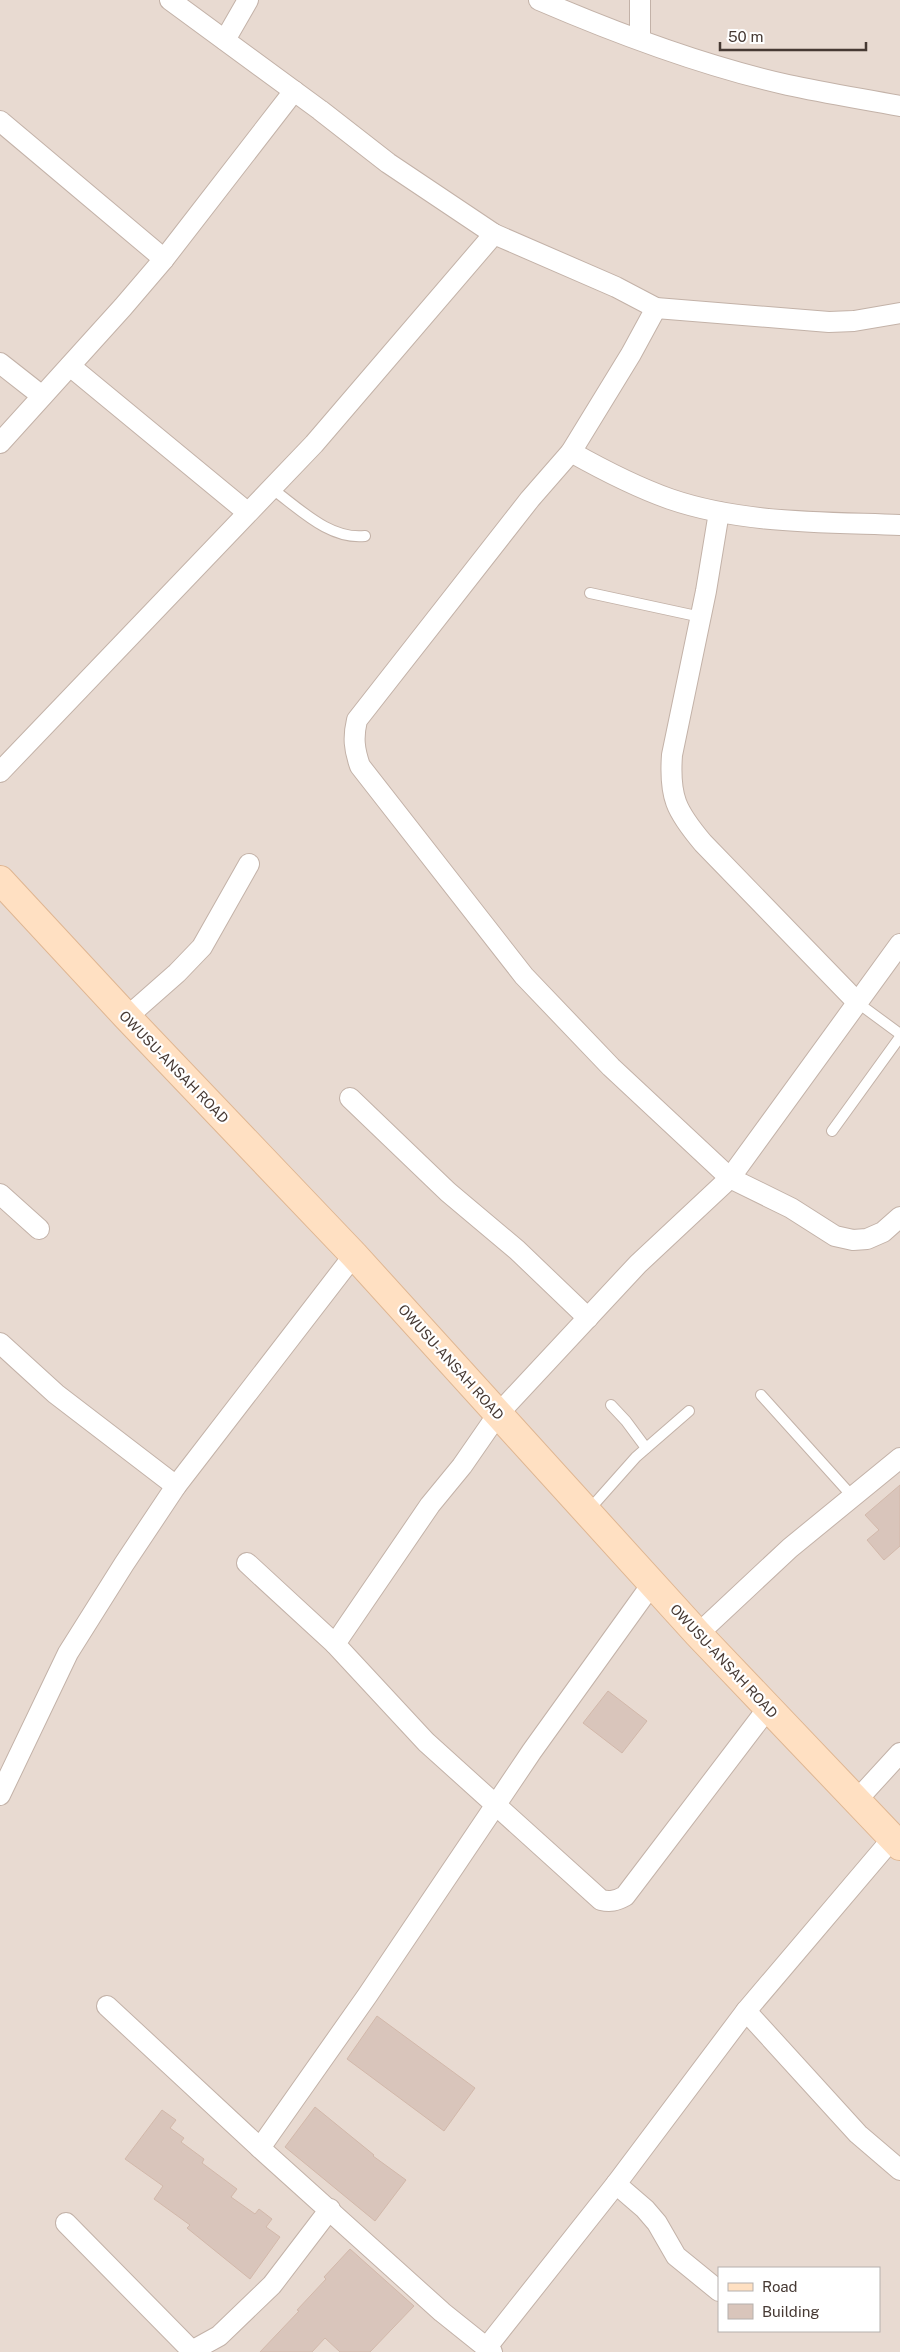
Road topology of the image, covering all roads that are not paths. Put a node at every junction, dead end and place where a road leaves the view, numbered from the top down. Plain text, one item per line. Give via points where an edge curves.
1 (170, 0) edge
2 (248, 0) edge
3 (539, 0) edge
4 (640, 0) edge
5 (640, 39) junction
6 (225, 40) junction
7 (294, 91) junction
8 (900, 106) edge
9 (0, 121) edge
10 (494, 234) junction
11 (164, 259) junction
12 (656, 308) junction
13 (900, 313) edge
14 (0, 363) edge
15 (70, 366) junction
16 (42, 396) junction
17 (0, 443) edge
18 (571, 452) junction
19 (271, 488) junction
20 (247, 512) junction
21 (719, 512) junction
22 (900, 525) edge
23 (365, 536) dead end
24 (590, 593) dead end
25 (701, 617) junction
26 (0, 772) edge
27 (249, 864) dead end
28 (0, 880) edge
29 (900, 944) edge
30 (858, 1003) junction
31 (127, 1017) junction
32 (900, 1036) edge
33 (350, 1098) dead end
34 (832, 1131) dead end
35 (730, 1178) junction
36 (0, 1194) edge
37 (900, 1217) edge
38 (40, 1229) dead end
39 (354, 1255) junction
40 (588, 1318) junction
41 (0, 1343) edge
42 (761, 1395) dead end
43 (611, 1405) dead end
44 (689, 1411) dead end
45 (498, 1414) junction
46 (646, 1448) junction
47 (900, 1458) edge
48 (176, 1486) junction
49 (852, 1496) junction
50 (588, 1512) junction
51 (247, 1563) dead end
52 (652, 1584) junction
53 (698, 1634) junction
54 (335, 1644) junction
55 (768, 1708) junction
56 (900, 1753) edge
57 (0, 1795) edge
58 (856, 1801) junction
59 (496, 1806) junction
60 (896, 1842) edge
61 (107, 2006) dead end
62 (746, 2011) junction
63 (260, 2148) junction
64 (900, 2170) edge
65 (616, 2184) junction
66 (330, 2209) junction
67 (66, 2223) dead end
68 (718, 2290) edge
69 (489, 2350) edge
70 (191, 2352) edge

1 - 6 street
2 - 6 street
3 - 5 street
4 - 5 street
5 - 8 street via 787,84
6 - 7 street
7 - 10 street via 388,163
7 - 11 street
9 - 11 street
10 - 12 street
10 - 19 street via 378,372
11 - 15 street
12 - 13 street via 830,322
12 - 18 street
14 - 16 street
15 - 16 street
15 - 20 street
16 - 17 street
18 - 21 street via 609,473 671,499
18 - 35 street via 530,499 357,720 353,738 355,752 360,766 524,976 611,1067
19 - 20 street
19 - 23 lane via 331,531 351,538
20 - 26 street
21 - 22 street
21 - 25 street
24 - 25 lane
25 - 30 street via 672,754 670,778 674,798 683,819 703,843
27 - 31 street via 202,947
28 - 31 street, OWUSU-ANSAH ROAD
29 - 30 street
30 - 32 lane
30 - 35 street
31 - 39 street, OWUSU-ANSAH ROAD
32 - 34 lane
33 - 40 street via 448,1192 517,1250
35 - 37 street via 791,1208 835,1236 867,1239 883,1232
35 - 40 street via 638,1264
36 - 38 street
39 - 45 street, OWUSU-ANSAH ROAD
39 - 48 street
40 - 45 street
41 - 48 street via 56,1394
42 - 49 lane
43 - 46 lane
44 - 46 lane
45 - 50 street, OWUSU-ANSAH ROAD
45 - 54 street via 430,1505
46 - 50 lane
47 - 49 street
48 - 57 street via 68,1653
49 - 53 street via 790,1548
50 - 52 street, OWUSU-ANSAH ROAD
51 - 54 street
52 - 53 street, OWUSU-ANSAH ROAD
52 - 59 street
53 - 55 street, OWUSU-ANSAH ROAD
54 - 59 street via 426,1742
55 - 58 street, OWUSU-ANSAH ROAD
55 - 59 street via 625,1896 617,1901 600,1900
56 - 58 street
58 - 60 street, OWUSU-ANSAH ROAD
59 - 63 street
60 - 62 street
61 - 63 street
62 - 64 street via 858,2134
62 - 65 street
63 - 66 street
65 - 68 street via 657,2223 676,2256
65 - 69 street
66 - 69 street via 442,2312
66 - 70 street via 272,2285 219,2336
67 - 70 street

